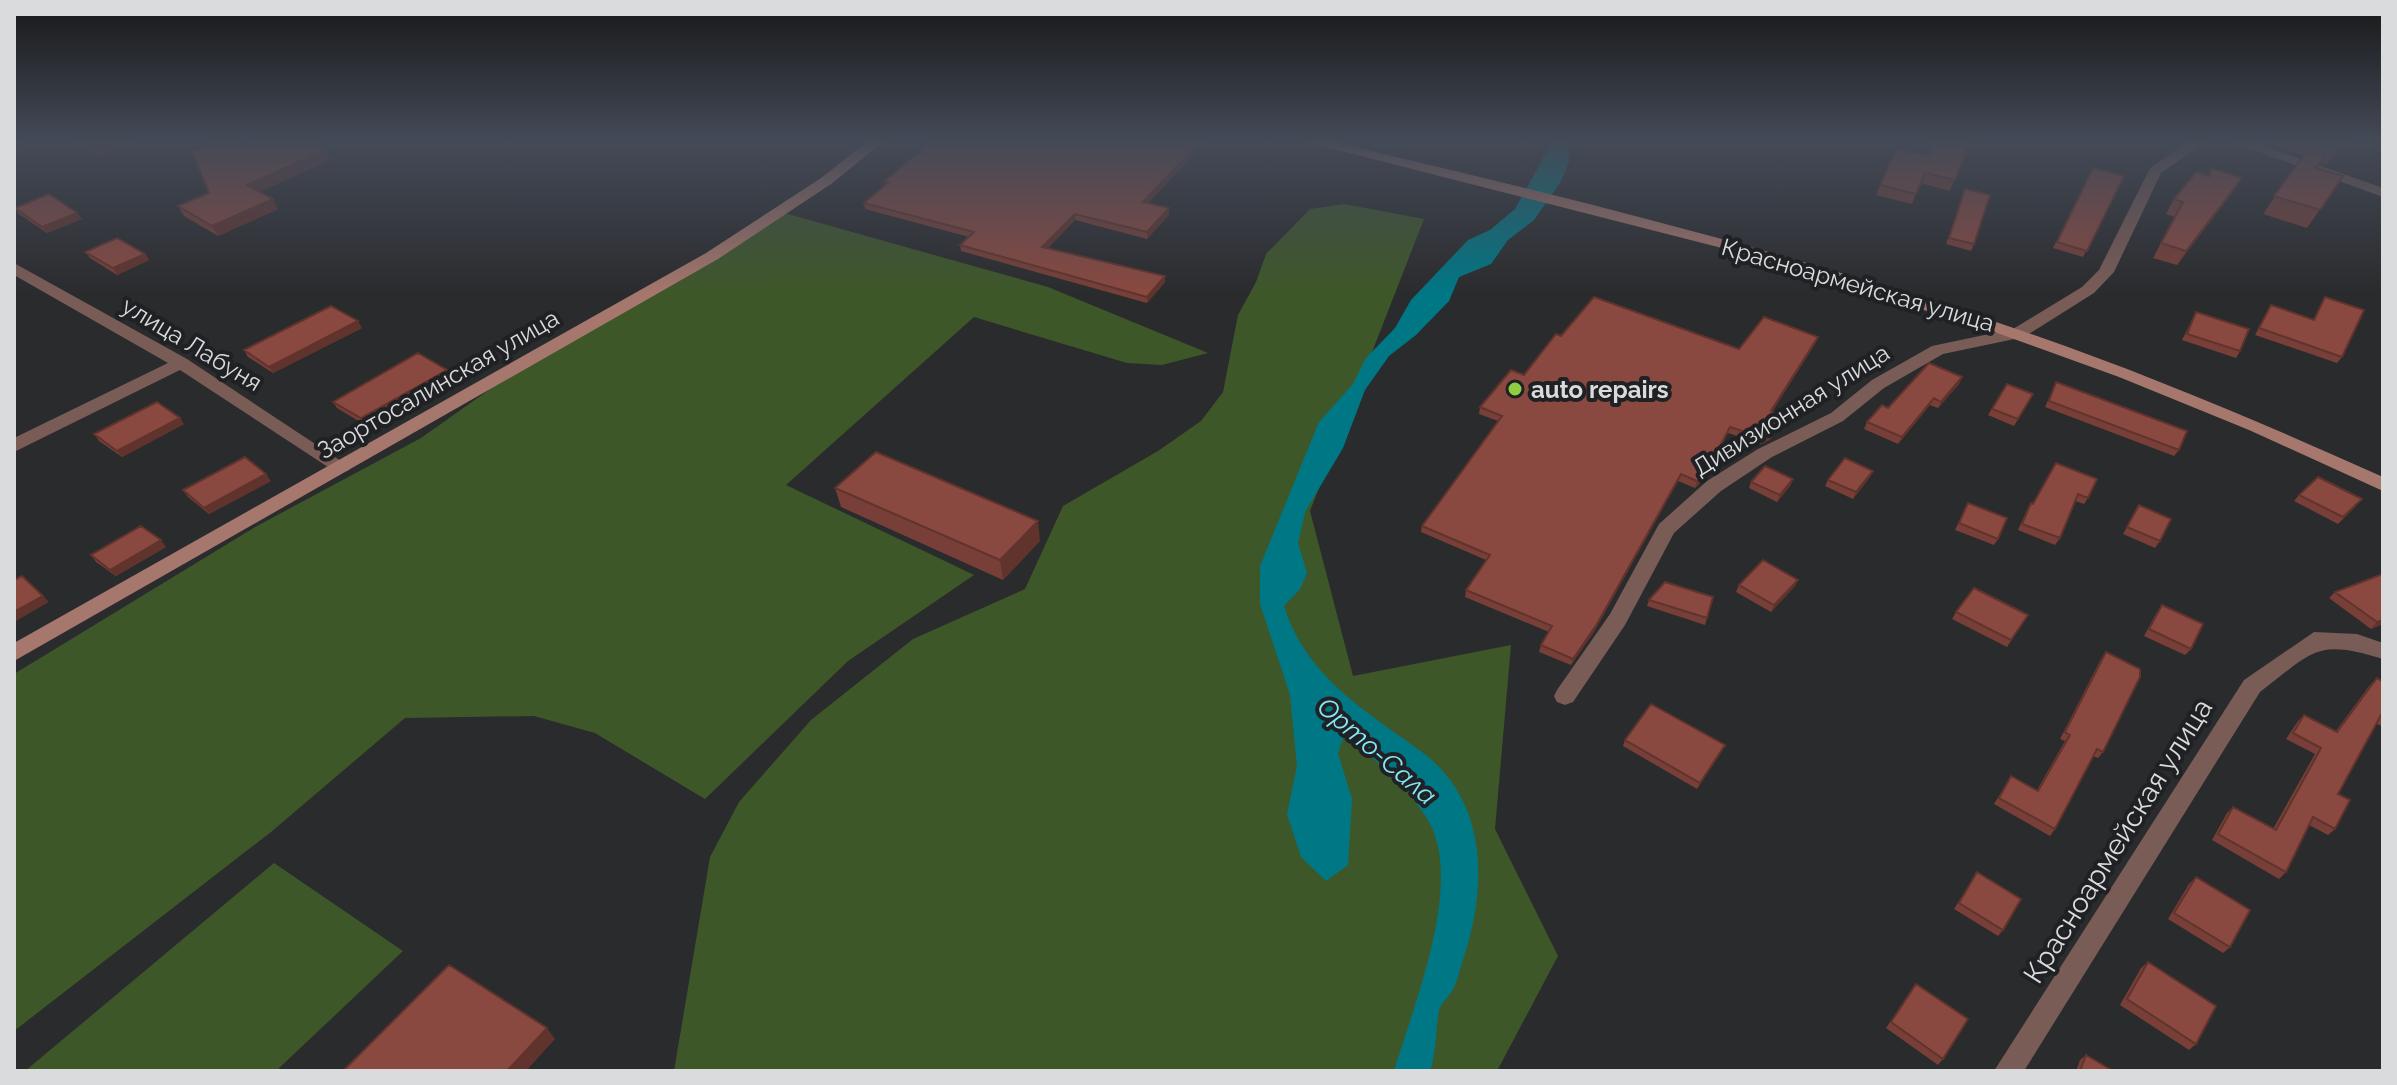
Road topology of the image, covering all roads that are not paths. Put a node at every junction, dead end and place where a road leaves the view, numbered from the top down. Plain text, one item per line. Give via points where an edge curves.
1 (808, 193) edge
2 (1532, 193) edge
3 (2145, 193) edge
4 (14, 268) edge
5 (2018, 333) junction
6 (181, 363) junction
7 (14, 446) edge
8 (341, 467) junction
9 (2383, 485) edge
10 (2383, 651) edge
11 (14, 653) edge
12 (1565, 696) dead end
13 (2008, 1071) edge

1 - 8 street, Заортосалинская улица via 712,256
2 - 5 street, Красноармейская улица via 1910,296
3 - 5 street, Дивизионная улица via 2106,272 2088,290
4 - 6 street, улица Лабуня
5 - 9 street, Красноармейская улица via 2135,375
5 - 12 street, Дивизионная улица via 1938,350 1878,384 1837,417 1714,486 1666,529 1618,619
6 - 7 street
6 - 8 street, улица Лабуня
8 - 11 street, Заортосалинская улица
10 - 13 street, Красноармейская улица via 2357,642 2314,640 2252,686

